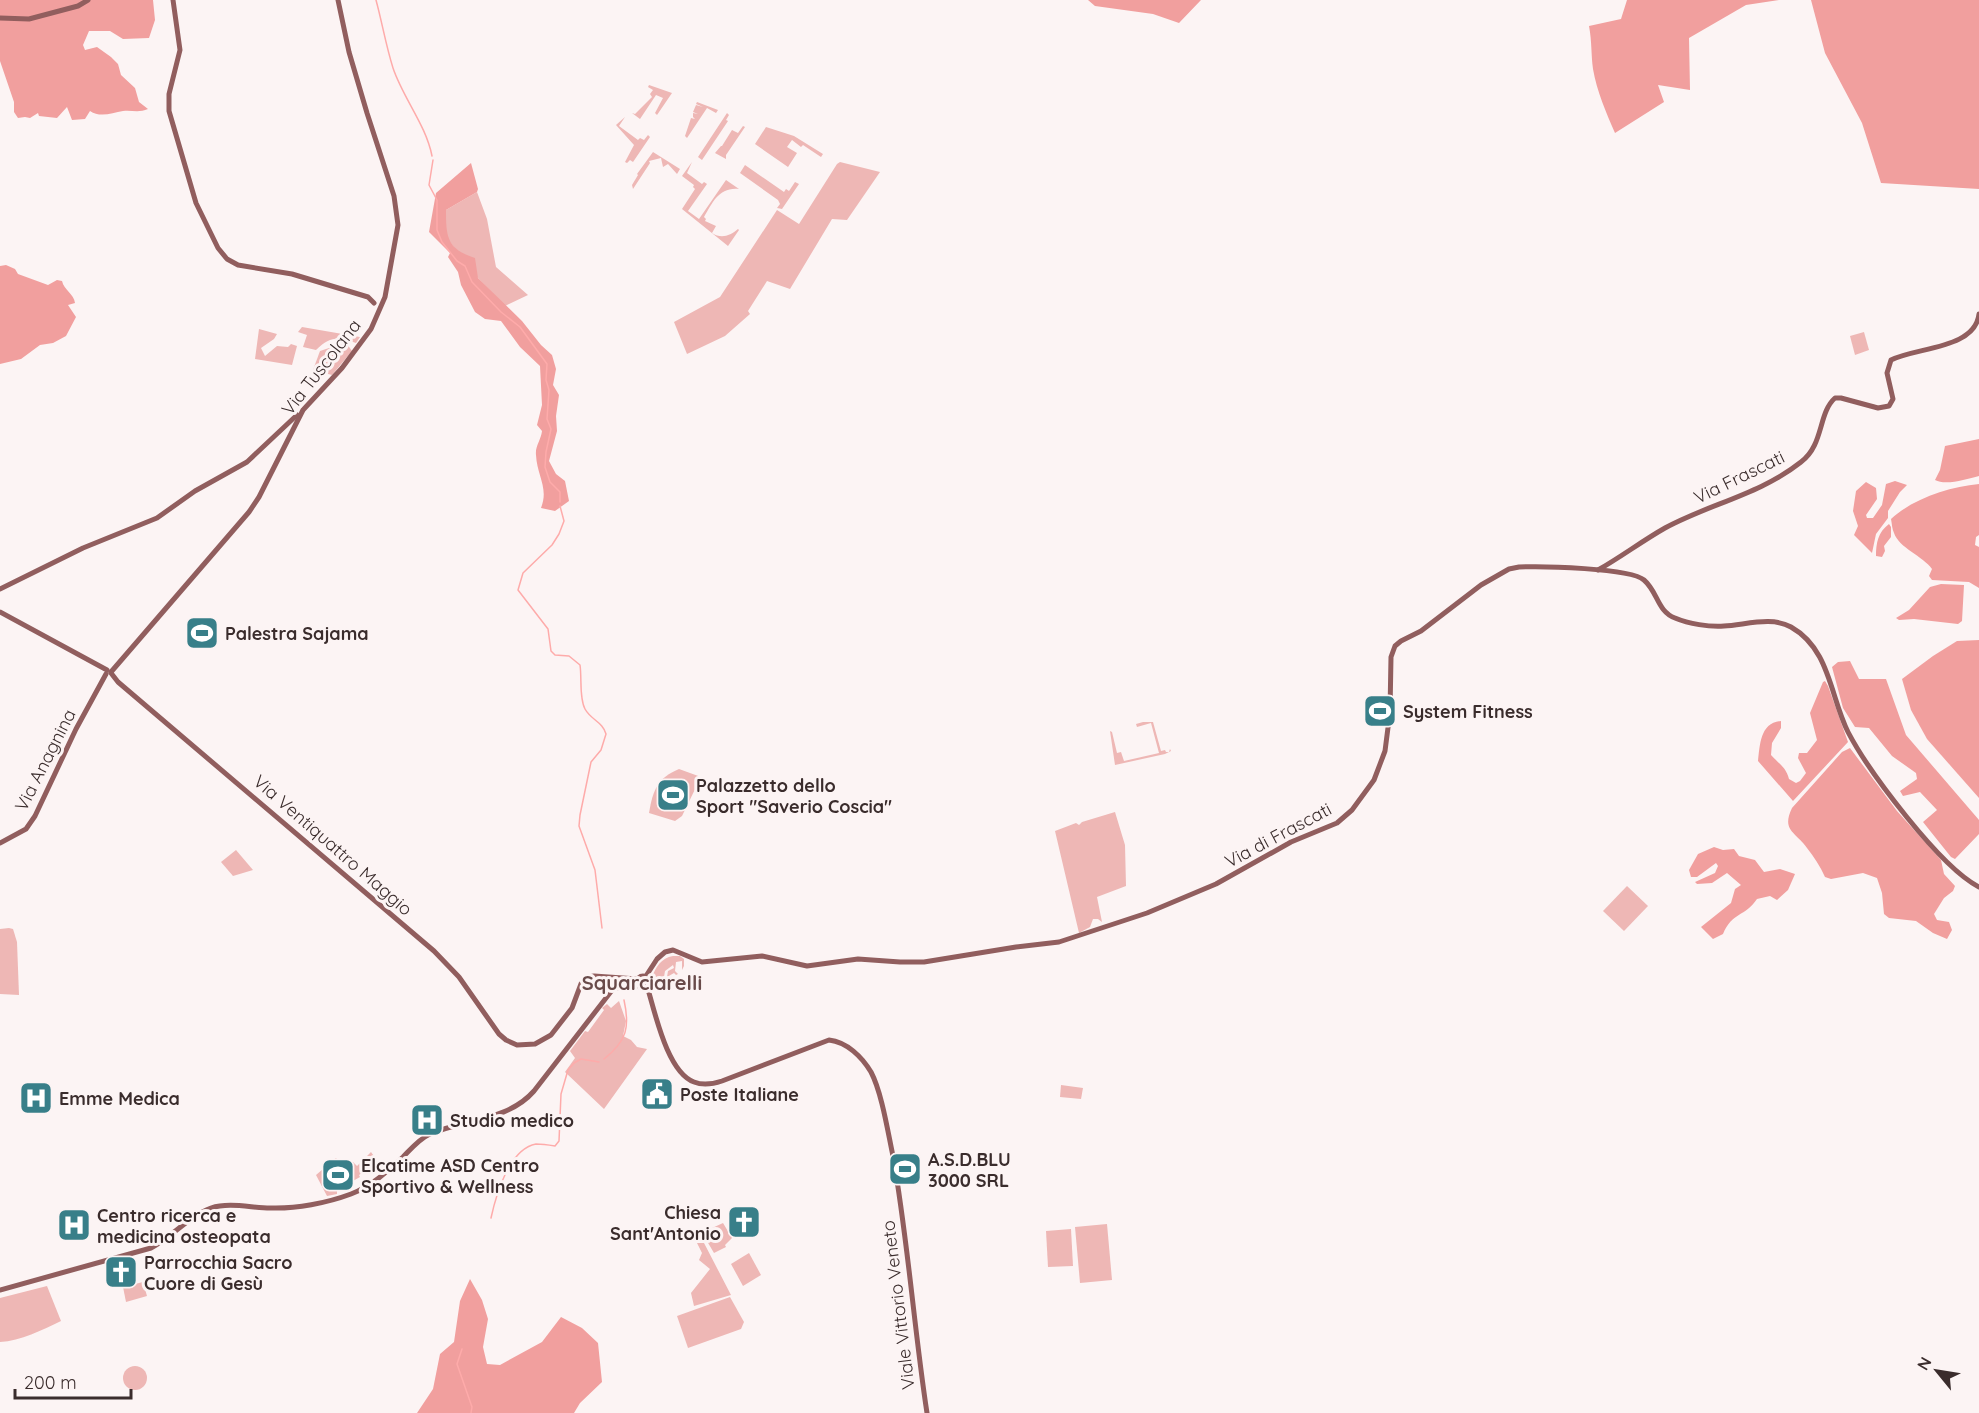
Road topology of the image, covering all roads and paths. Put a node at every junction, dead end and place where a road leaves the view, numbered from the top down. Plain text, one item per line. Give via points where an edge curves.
1 (88, 0) edge
2 (173, 0) edge
3 (338, 0) edge
4 (0, 18) edge
5 (387, 288) junction
6 (377, 296) junction
7 (368, 297) junction
8 (384, 302) junction
9 (374, 304) junction
10 (379, 314) junction
11 (1979, 314) edge
12 (292, 424) junction
13 (1598, 570) junction
14 (0, 589) edge
15 (0, 612) edge
16 (109, 674) junction
17 (0, 843) edge
18 (1979, 888) edge
19 (646, 976) junction
20 (637, 981) junction
21 (647, 986) junction
22 (0, 1290) edge
23 (927, 1413) edge

1 - 4 main road via 29,19
2 - 7 main road via 180,50 169,94 169,111 196,203 218,248 237,265 292,274
3 - 5 main road, Via Tuscolana via 349,52 398,217
5 - 6 main road
5 - 8 main road, Via Tuscolana
6 - 7 main road
6 - 8 main road via 382,296
6 - 9 main road
7 - 9 main road
8 - 9 main road via 380,306
8 - 10 main road, Via Tuscolana
9 - 10 main road
10 - 12 main road, Via Tuscolana via 342,369
11 - 13 main road, Via Frascati via 1975,327 1966,336 1890,361 1887,373 1893,399 1889,406 1880,408 1834,398 1814,447 1799,464 1743,495 1665,528
12 - 14 main road, Via Tuscolana via 247,462 157,518 83,548
12 - 16 main road, Via Tuscolana via 259,497
13 - 18 main road, Via di Frascati via 1641,578 1663,610 1680,620 1719,627 1776,622 1797,631 1825,667 1845,724 1873,771 1914,825 1959,873
13 - 19 main road, Via di Frascati via 1512,568 1398,643 1391,656 1389,717 1382,762 1354,808 1341,820 1163,907 1076,938 924,962 855,959 807,966 762,956 702,962 673,950 657,959
15 - 16 main road, Via Ventiquattro Maggio
16 - 17 main road, Via Anagnina via 76,729 35,816 26,829
16 - 20 main road, Via Ventiquattro Maggio via 434,951 459,977 499,1034 512,1044 532,1044 550,1036 573,1006 587,977
19 - 20 main road via 641,975
19 - 21 main road
20 - 21 main road via 641,988
20 - 22 main road via 613,989 521,1104 429,1135 375,1181 349,1194 291,1208 212,1208 165,1241 131,1255
21 - 23 main road, Viale Vittorio Veneto via 672,1060 692,1082 722,1082 829,1040 850,1049 869,1070 888,1133 901,1203

